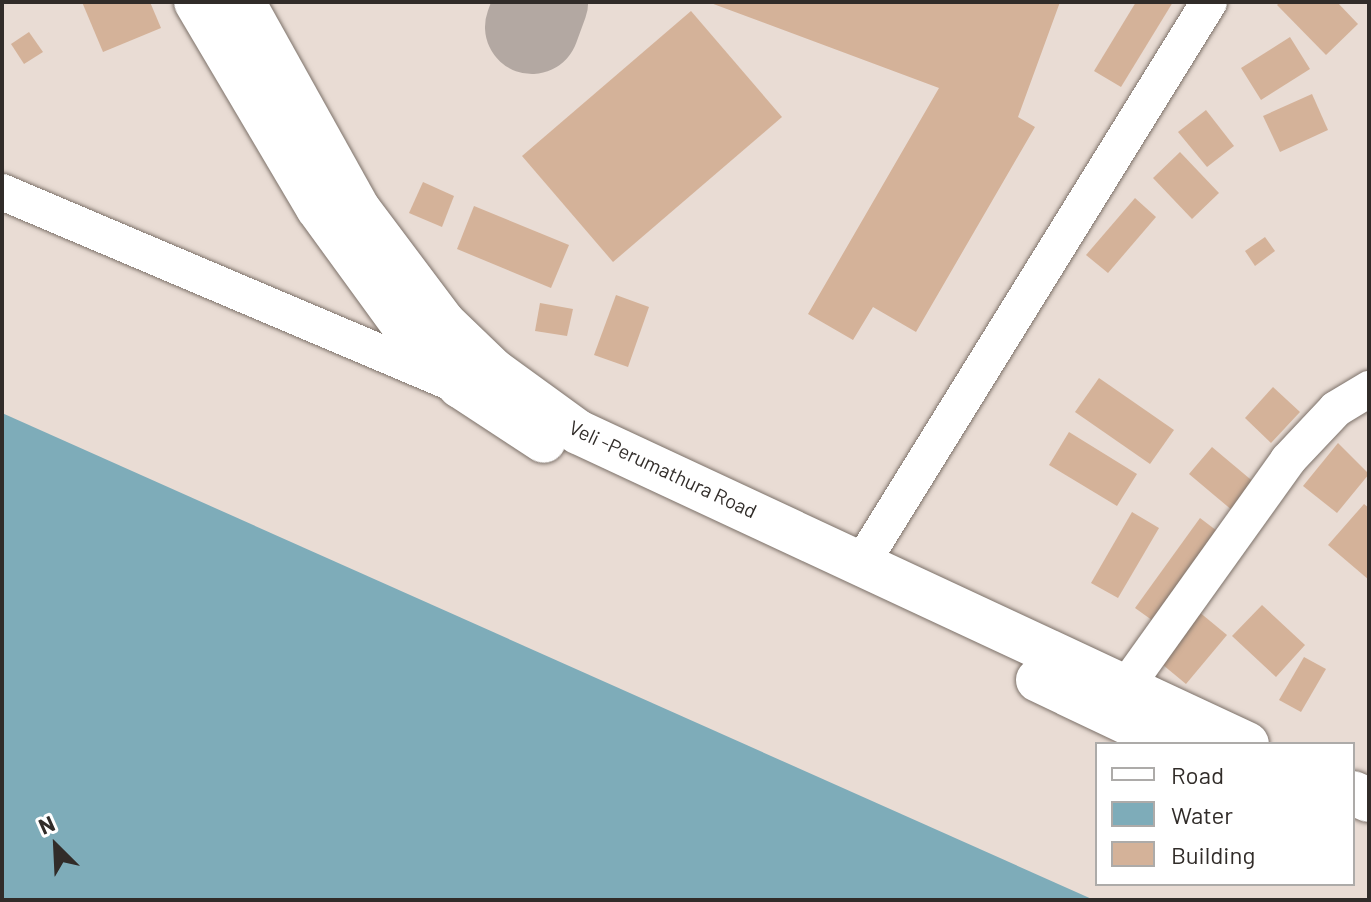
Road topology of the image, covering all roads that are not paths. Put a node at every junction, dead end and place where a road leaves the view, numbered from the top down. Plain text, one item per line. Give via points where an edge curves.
1 (196, 2) edge
2 (243, 2) edge
3 (1209, 2) edge
4 (2, 192) edge
5 (460, 386) junction
6 (1369, 389) edge
7 (863, 561) junction
8 (1125, 688) junction
9 (1169, 742) edge
10 (1243, 742) edge

1 - 5 main road via 318,208 406,329
2 - 7 main road, Veli -Perumathura Road via 359,210 443,322 494,371 578,432
3 - 7 street
4 - 5 street
5 - 9 main road via 540,438
6 - 8 street via 1336,409 1288,460
7 - 8 main road, Veli -Perumathura Road
8 - 10 main road, Veli -Perumathura Road

